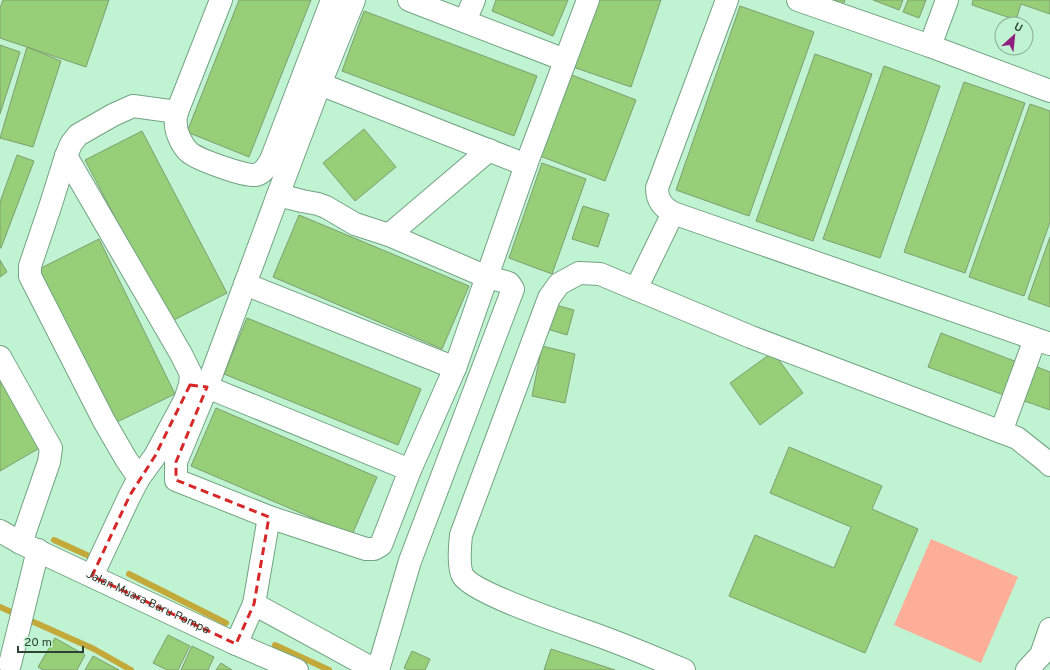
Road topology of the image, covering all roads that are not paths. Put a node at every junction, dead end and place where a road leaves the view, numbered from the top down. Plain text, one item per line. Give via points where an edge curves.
1 (221, 0) edge
2 (332, 0) edge
3 (354, 0) edge
4 (409, 0) edge
5 (474, 0) edge
6 (588, 0) edge
7 (727, 0) edge
8 (798, 0) edge
9 (947, 0) edge
10 (465, 21) junction
11 (930, 46) junction
12 (565, 60) junction
13 (320, 84) junction
14 (1050, 91) edge
15 (177, 112) junction
16 (489, 150) junction
17 (66, 156) junction
18 (526, 165) junction
19 (278, 194) junction
20 (673, 213) junction
21 (389, 235) junction
22 (487, 277) junction
23 (245, 284) junction
24 (636, 289) junction
25 (1042, 341) edge
26 (0, 357) edge
27 (455, 368) junction
28 (199, 386) junction
29 (1001, 432) junction
30 (1050, 465) edge
31 (410, 470) junction
32 (139, 478) junction
33 (269, 517) junction
34 (0, 531) edge
35 (30, 547) junction
36 (92, 576) junction
37 (254, 604) junction
38 (1050, 629) edge
39 (239, 638) junction
40 (1039, 661) edge
41 (11, 664) edge
42 (297, 670) edge
43 (376, 670) edge
44 (684, 670) edge

1 - 15 street
2 - 15 street via 271,160 261,172 246,175 189,153 180,139 176,126
3 - 13 street
4 - 10 street
5 - 10 street
6 - 12 street
7 - 20 street via 657,188 657,194 664,207
8 - 11 street
9 - 11 street
10 - 12 street
11 - 14 street
12 - 18 street
13 - 16 street
13 - 19 street
15 - 17 street via 133,106 78,135
16 - 18 street
16 - 21 street
17 - 28 street
17 - 32 street via 30,266 30,276 104,422
18 - 22 street
19 - 21 street via 318,204 355,224
19 - 23 street
20 - 24 street
20 - 25 street
21 - 22 street
22 - 27 street
22 - 43 street via 509,283 513,289 410,561
23 - 27 street
23 - 28 street
24 - 29 street via 751,337
24 - 44 street via 600,274 579,272 559,284 549,298 461,534 459,551 463,576 474,586 516,605
25 - 29 street
26 - 35 street via 51,448
27 - 31 street
28 - 31 street
28 - 32 street via 185,400 155,456
28 - 33 street via 176,462 176,480
29 - 30 street via 1017,438
31 - 33 street via 381,545 374,549 366,549
32 - 36 street
33 - 37 street
34 - 35 street, Jalan Muara Baru Pompa
35 - 36 street, Jalan Muara Baru Pompa
35 - 41 street via 30,580
36 - 39 street, Jalan Muara Baru Pompa
37 - 39 street
37 - 43 street
38 - 40 street
39 - 42 street, Jalan Muara Baru Pompa

